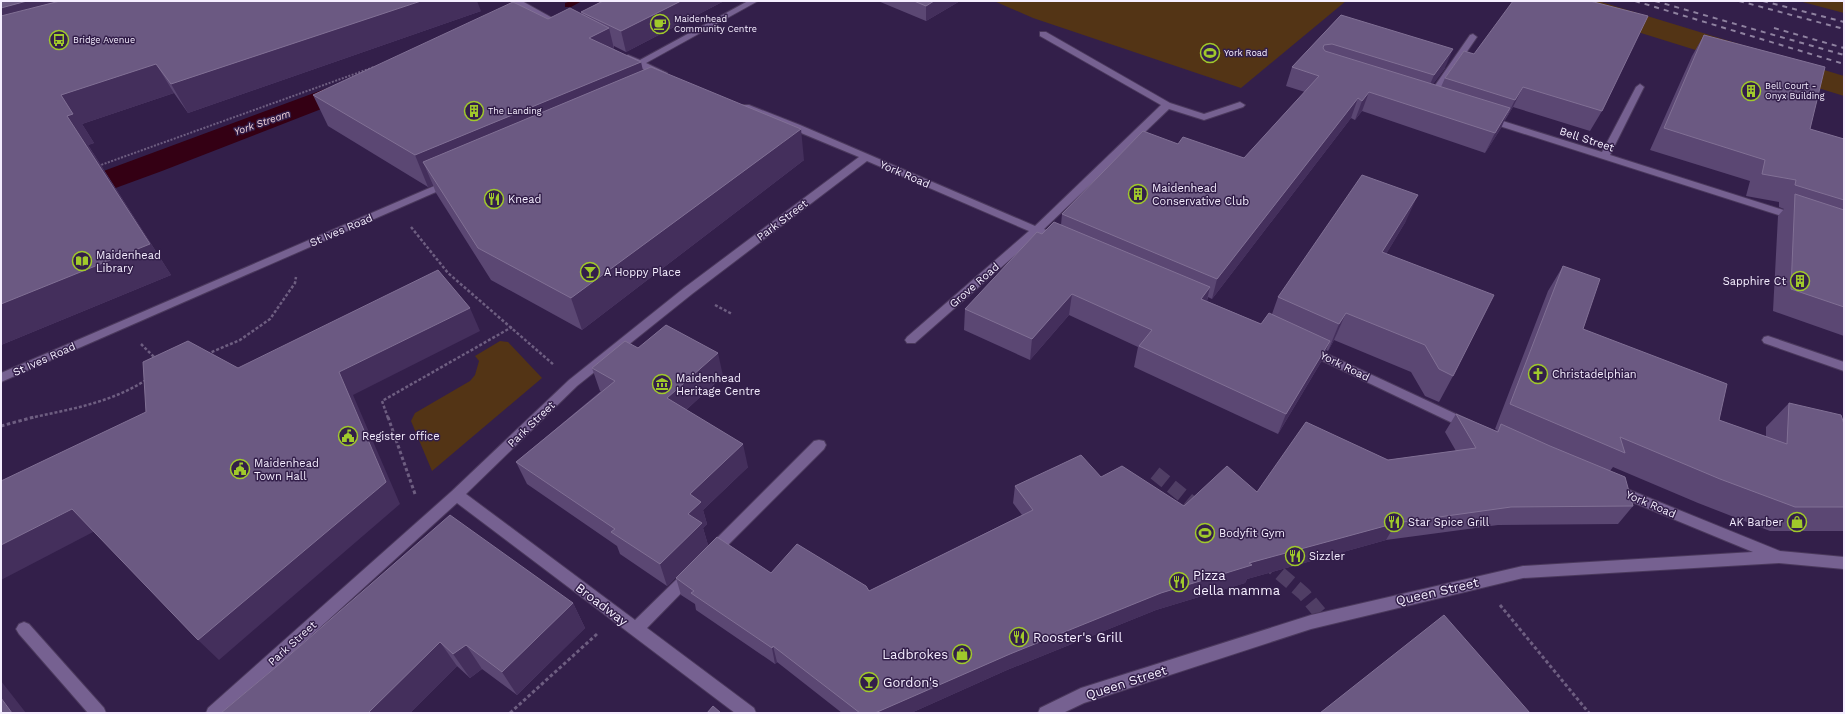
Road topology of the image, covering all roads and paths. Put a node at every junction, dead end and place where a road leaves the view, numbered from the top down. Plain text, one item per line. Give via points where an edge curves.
1 (516, 1) edge
2 (754, 1) edge
3 (571, 30) edge
4 (1043, 34) dead end
5 (1474, 38) dead end
6 (619, 54) edge
7 (639, 64) junction
8 (375, 67) edge
9 (674, 79) edge
10 (1640, 87) dead end
11 (1429, 100) edge
12 (739, 104) edge
13 (1167, 105) junction
14 (1240, 105) dead end
15 (1481, 116) edge
16 (866, 157) junction
17 (1604, 157) junction
18 (91, 169) edge
19 (458, 179) edge
20 (395, 206) junction
21 (1805, 221) edge
22 (1036, 230) junction
23 (1066, 243) edge
24 (302, 247) junction
25 (512, 327) junction
26 (911, 340) dead end
27 (1768, 340) dead end
28 (140, 344) dead end
29 (1299, 345) edge
30 (205, 354) edge
31 (159, 362) edge
32 (1844, 367) edge
33 (1, 378) edge
34 (148, 378) edge
35 (573, 383) junction
36 (1, 426) edge
37 (1479, 430) edge
38 (819, 445) dead end
39 (1602, 484) edge
40 (457, 495) junction
41 (425, 523) junction
42 (1779, 558) junction
43 (1844, 563) edge
44 (1480, 581) junction
45 (618, 615) junction
46 (24, 629) dead end
47 (636, 629) junction
48 (98, 713) edge
49 (214, 713) edge
50 (510, 713) edge
51 (748, 713) edge
52 (1046, 713) edge
53 (1588, 713) edge

1 - 3 street
2 - 7 street
4 - 13 street
5 - 11 street
6 - 7 street
7 - 9 street
8 - 18 path
10 - 17 street
12 - 16 street, York Road via 797,126
13 - 14 street via 1204,117
13 - 22 street, Grove Road
15 - 17 street, Bell Street
16 - 22 street, York Road
16 - 35 street, Park Street via 688,291
17 - 21 street, Bell Street
19 - 20 street, St Ives Road
20 - 24 street, St Ives Road
20 - 25 path via 448,273
22 - 23 street, York Road
22 - 26 street, Grove Road
24 - 30 path via 295,283 270,319 240,340
24 - 33 street, St Ives Road
25 - 35 path
25 - 41 path via 382,401
27 - 32 street
28 - 31 path
29 - 37 street, York Road
34 - 36 path via 129,392 73,410 18,420
35 - 40 street, Park Street
38 - 47 street
39 - 42 street, York Road
40 - 41 street, Park Street
40 - 45 street, Broadway
41 - 49 street, Park Street
42 - 43 street, Queen Street
42 - 44 street, Queen Street via 1523,572
44 - 52 street, Queen Street via 1311,622 1082,696
44 - 53 path
45 - 47 street, Broadway
45 - 50 path
46 - 48 street
47 - 51 street, Broadway

